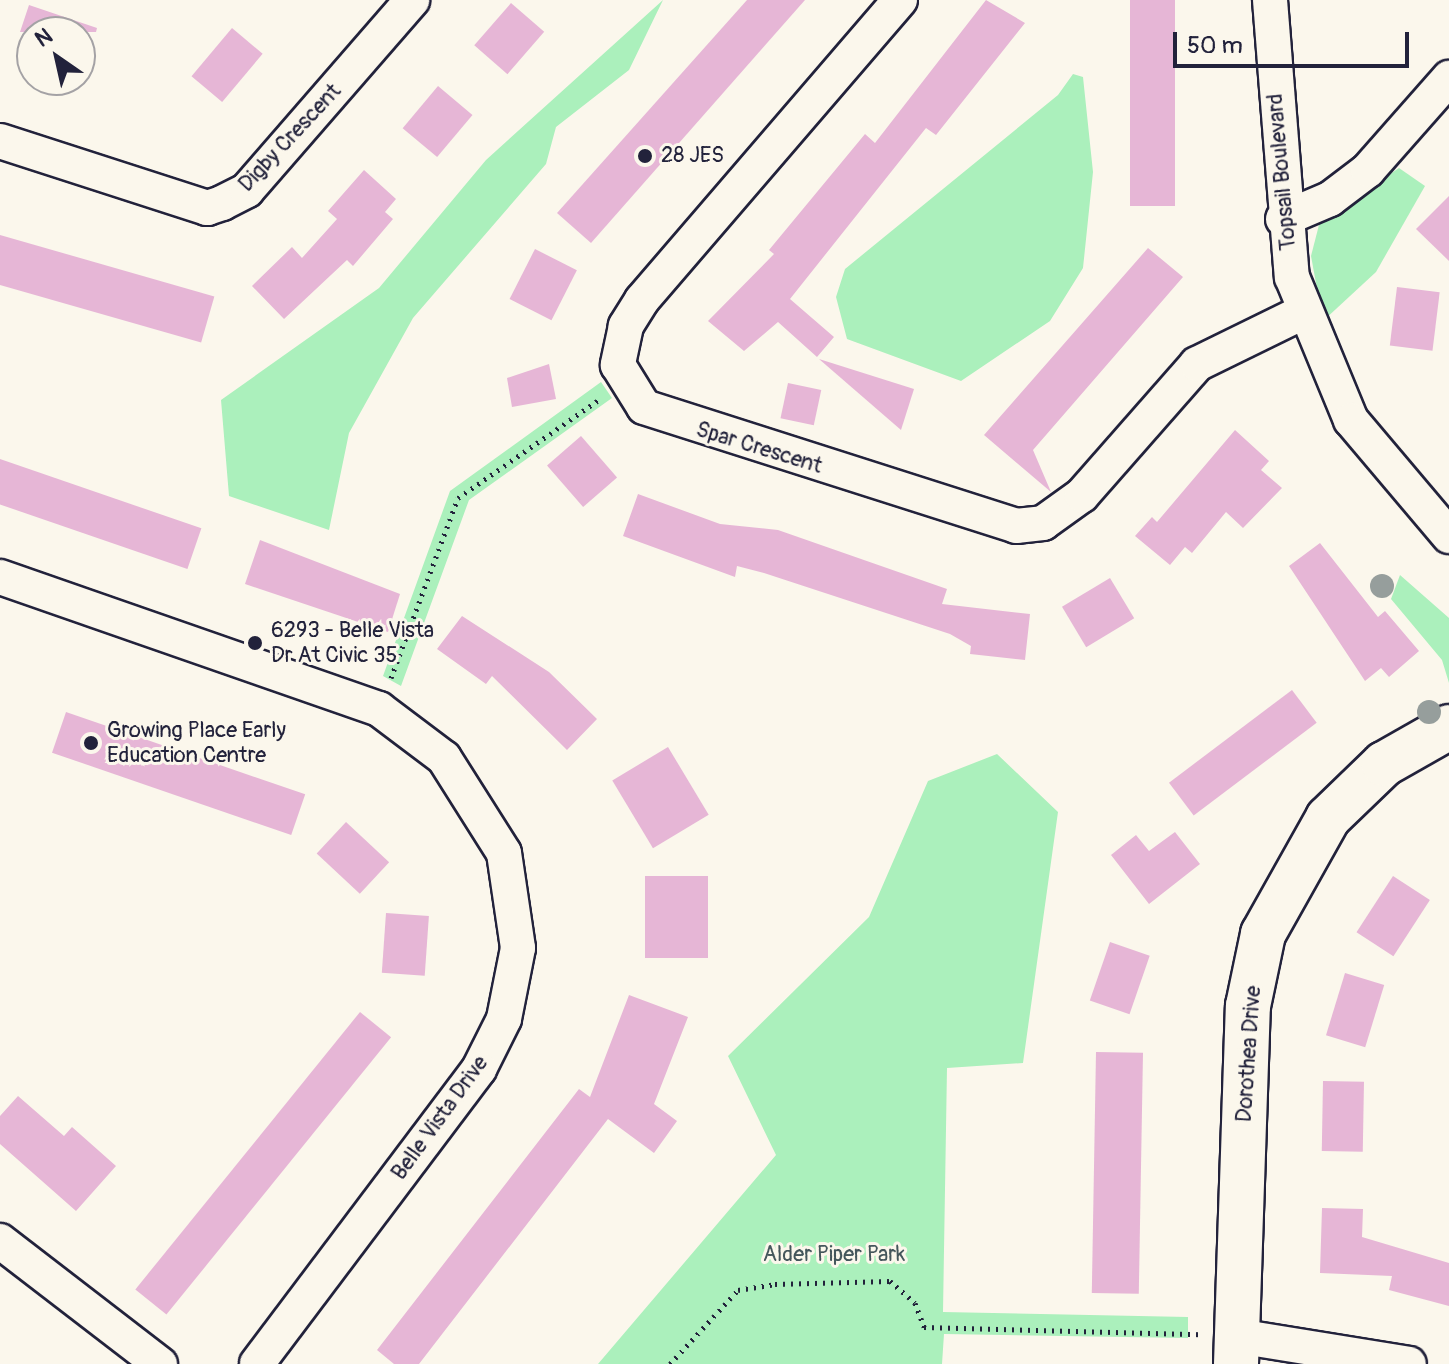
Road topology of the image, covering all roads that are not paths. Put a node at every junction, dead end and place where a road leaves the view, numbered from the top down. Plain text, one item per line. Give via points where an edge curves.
1 (412, 0) edge
2 (900, 0) edge
3 (1270, 0) edge
4 (1449, 78) edge
5 (0, 141) edge
6 (1283, 219) junction
7 (1305, 311) junction
8 (1449, 536) edge
9 (0, 577) edge
10 (1449, 727) edge
11 (0, 1241) edge
12 (1237, 1350) edge
13 (160, 1364) edge
14 (257, 1364) edge
15 (1409, 1364) edge

1 - 5 street, Digby Crescent via 247,190 222,203 207,208
2 - 7 street, Spar Crescent via 642,300 620,346 625,381 644,407 670,421 1016,526 1043,523 1082,495 1197,364
3 - 6 street, Topsail Boulevard
4 - 6 street via 1368,170 1330,199
6 - 7 street, Topsail Boulevard
7 - 8 street, Topsail Boulevard via 1351,420
9 - 14 street, Belle Vista Drive via 379,709 444,758 504,853 518,948 513,984 479,1069
10 - 12 street, Dorothea Drive via 1384,764 1328,818 1263,934 1248,1006
11 - 13 street
12 - 15 street

